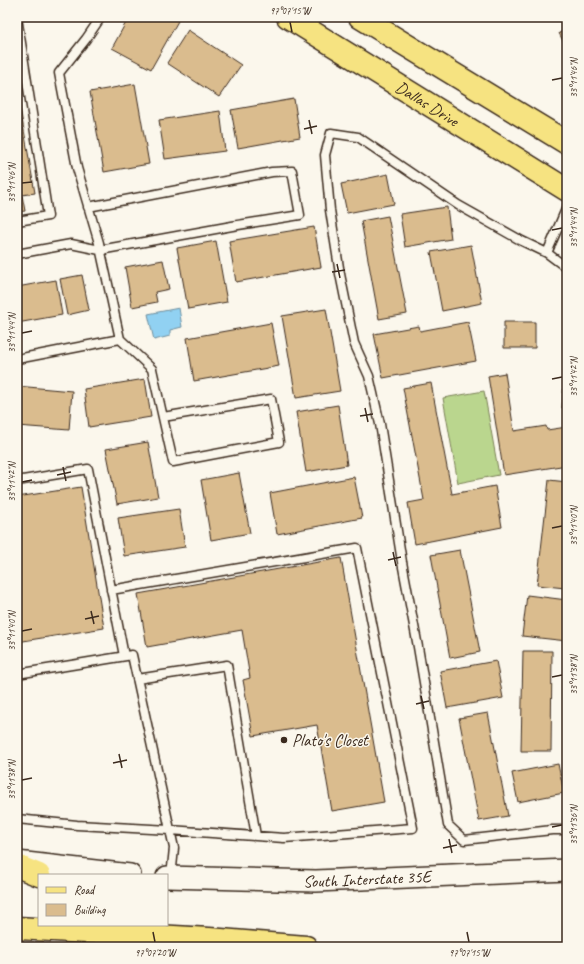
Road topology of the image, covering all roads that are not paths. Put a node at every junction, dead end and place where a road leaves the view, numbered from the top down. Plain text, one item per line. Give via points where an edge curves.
1 (17, 17) edge
2 (101, 17) edge
3 (288, 17) edge
4 (360, 17) edge
5 (567, 143) edge
6 (567, 190) edge
7 (88, 207) junction
8 (567, 207) edge
9 (17, 221) edge
10 (100, 250) junction
11 (547, 252) junction
12 (17, 254) edge
13 (567, 268) edge
14 (120, 339) junction
15 (17, 359) edge
16 (163, 417) junction
17 (17, 480) edge
18 (111, 590) junction
19 (124, 656) junction
20 (17, 674) edge
21 (137, 679) junction
22 (17, 819) edge
23 (170, 830) junction
24 (567, 830) edge
25 (256, 836) junction
26 (17, 862) edge
27 (17, 866) edge
28 (567, 870) edge
29 (121, 874) edge
30 (38, 875) edge
31 (169, 877) edge
32 (168, 922) edge
33 (17, 928) edge
34 (209, 939) junction
35 (306, 947) edge

1 - 9 lane via 48,216
2 - 7 lane via 59,73 77,168
3 - 6 main road, Dallas Drive
4 - 5 main road
7 - 10 lane
7 - 10 lane via 272,172 292,171 300,216
8 - 11 lane
10 - 12 lane via 71,244
10 - 14 lane
11 - 13 lane
11 - 24 lane via 458,205 358,138 331,133 325,155 340,274 354,343 369,376 380,424 448,824 464,840
14 - 15 lane
14 - 16 lane via 152,369
16 - 16 lane via 173,462 279,442 271,399
17 - 18 lane via 88,469
18 - 19 lane
18 - 25 lane via 357,548 413,828 284,838
19 - 20 lane
19 - 21 lane via 132,655
21 - 23 lane
21 - 25 lane via 227,665
22 - 23 lane via 77,826
23 - 25 lane
23 - 31 lane via 174,848
26 - 29 main road
27 - 30 main road
28 - 31 main road, South Interstate 35E via 316,881
32 - 34 main road
33 - 34 main road
34 - 35 main road

